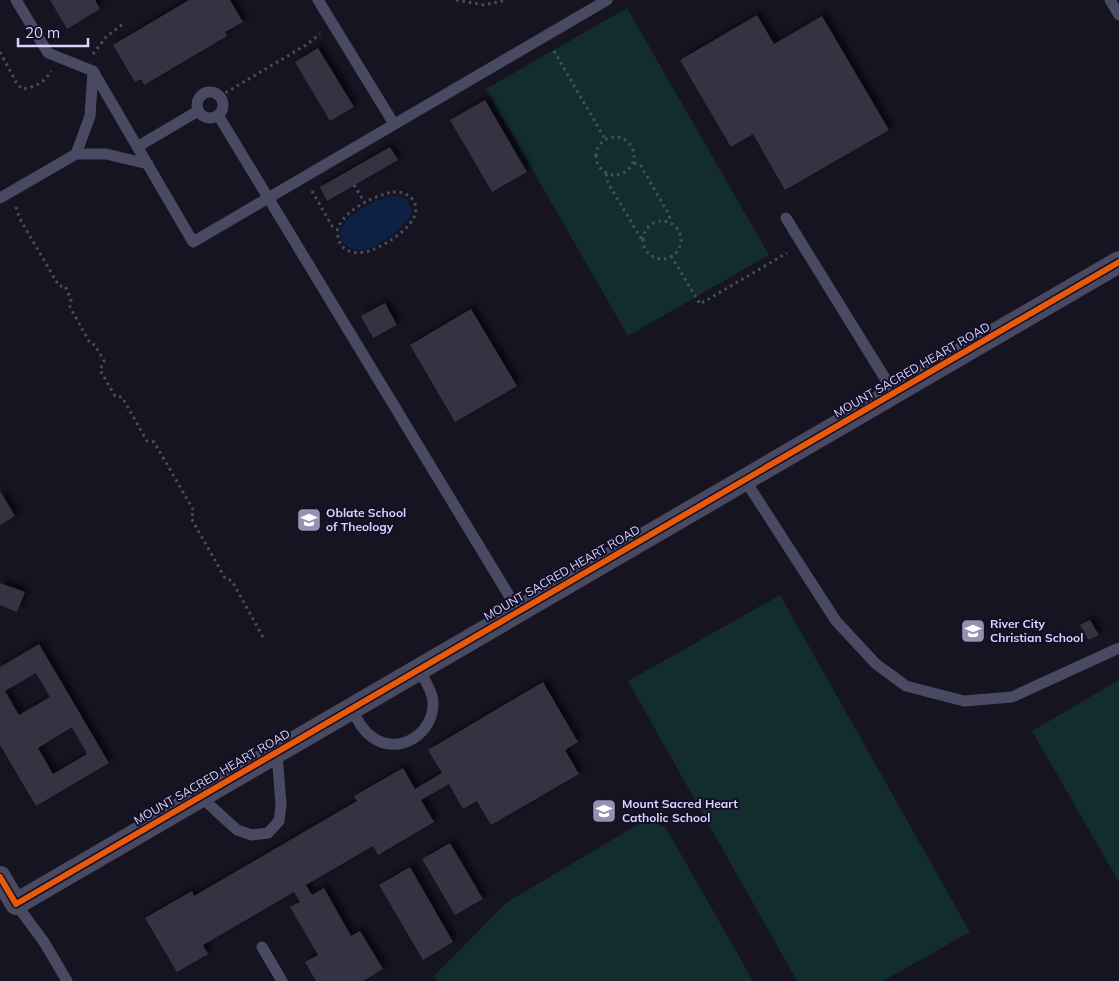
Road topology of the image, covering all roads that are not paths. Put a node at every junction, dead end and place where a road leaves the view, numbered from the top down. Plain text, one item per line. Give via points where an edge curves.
1 (16, 0) edge
2 (607, 0) edge
3 (1110, 0) edge
4 (320, 3) edge
5 (1119, 15) edge
6 (93, 71) junction
7 (198, 110) junction
8 (218, 115) junction
9 (394, 124) junction
10 (137, 147) junction
11 (76, 154) junction
12 (148, 164) junction
13 (4, 196) edge
14 (268, 198) junction
15 (786, 218) dead end
16 (1119, 262) edge
17 (894, 393) junction
18 (745, 480) junction
19 (519, 612) junction
20 (1119, 648) edge
21 (419, 670) junction
22 (352, 709) junction
23 (276, 753) junction
24 (201, 797) junction
25 (0, 877) edge
26 (16, 904) junction
27 (262, 947) dead end
28 (67, 981) edge
29 (282, 981) edge

1 - 6 lane via 48,53
2 - 9 lane
3 - 5 lane
4 - 9 lane
6 - 10 lane
6 - 11 lane via 90,116
7 - 8 lane via 204,117
7 - 8 lane via 197,100 205,92 210,92 220,96 223,106
7 - 10 lane
8 - 14 lane
9 - 14 lane
10 - 12 lane
11 - 12 lane via 106,154
11 - 13 lane
12 - 14 lane via 193,242
14 - 19 lane
15 - 17 lane
16 - 17 street, MOUNT SACRED HEART ROAD
17 - 18 street, MOUNT SACRED HEART ROAD
18 - 19 street, MOUNT SACRED HEART ROAD
18 - 20 lane via 836,621 876,664 906,686 964,702 1012,697
19 - 21 street, MOUNT SACRED HEART ROAD
21 - 22 street, MOUNT SACRED HEART ROAD
21 - 22 lane via 433,700 432,715 426,729 415,739 385,744 361,726
22 - 23 street, MOUNT SACRED HEART ROAD
23 - 24 street, MOUNT SACRED HEART ROAD
23 - 24 lane via 281,806 279,821 268,833 252,835 237,830
24 - 26 street, MOUNT SACRED HEART ROAD
25 - 26 street
26 - 28 lane
27 - 29 lane

